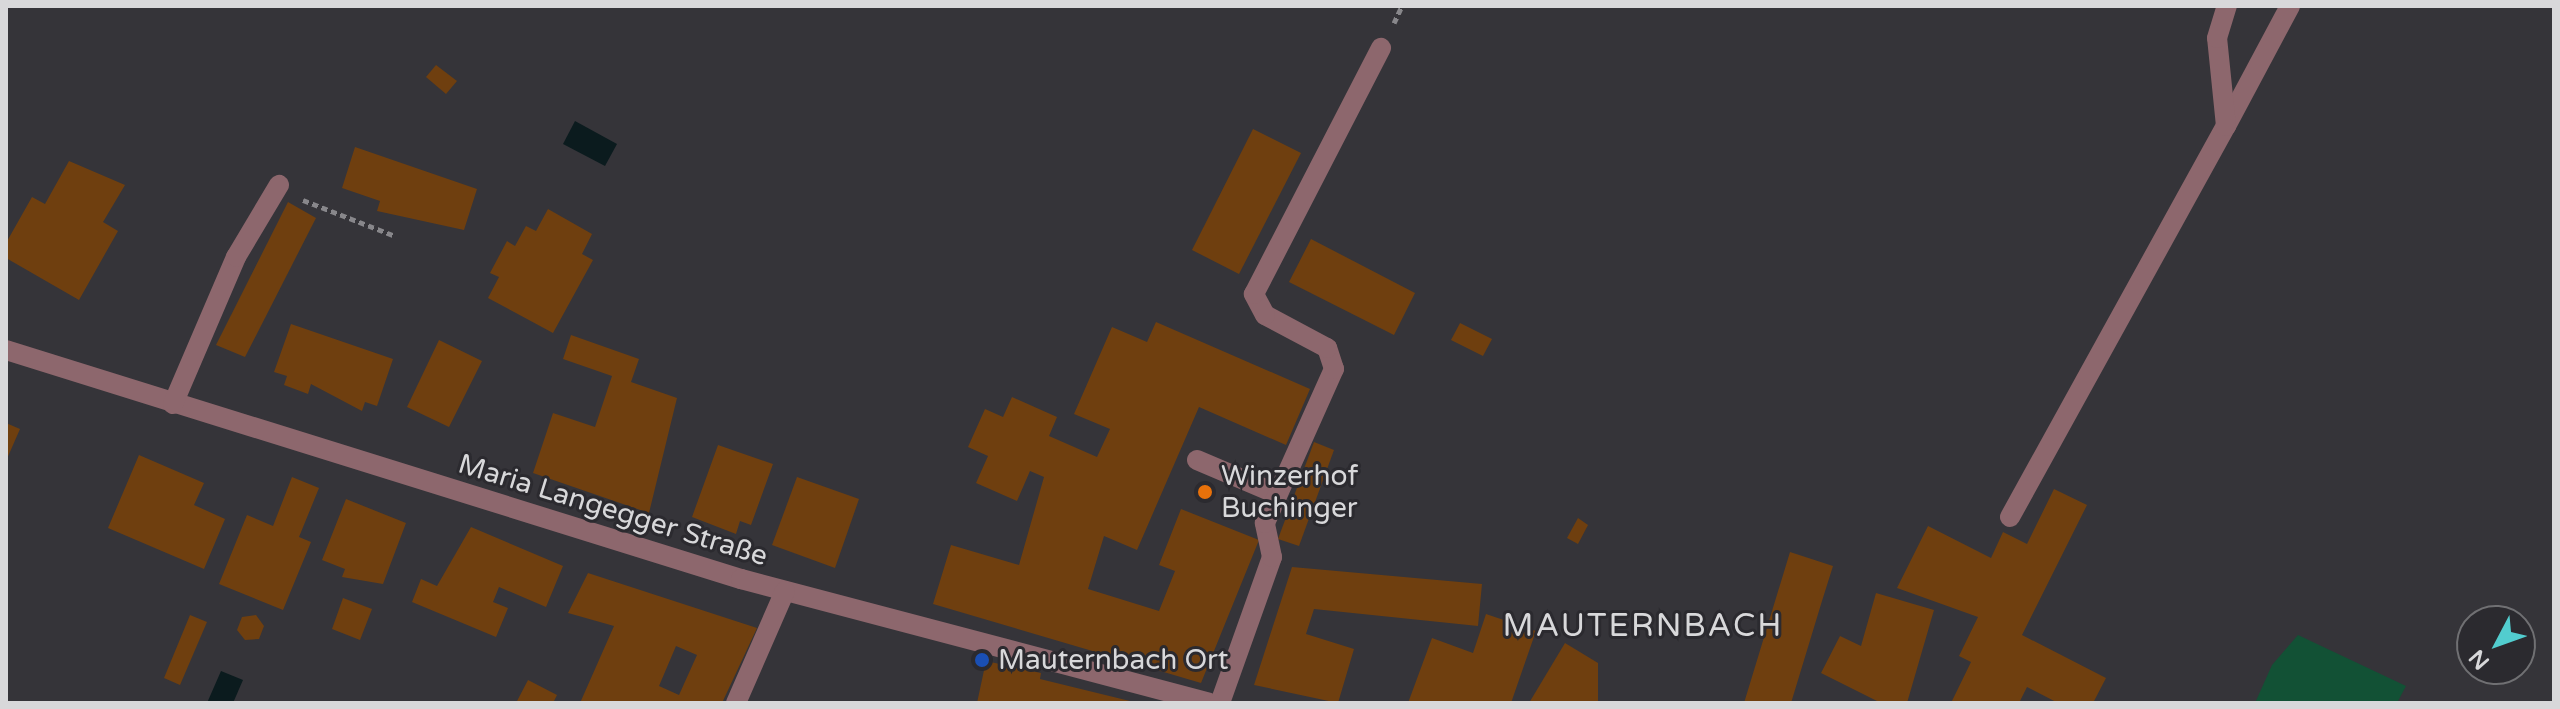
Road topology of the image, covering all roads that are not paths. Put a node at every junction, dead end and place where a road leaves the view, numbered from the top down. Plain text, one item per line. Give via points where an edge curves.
1 (2227, 6) edge
2 (2290, 6) edge
3 (1381, 48) dead end
4 (2226, 126) junction
5 (279, 185) road end
6 (6, 350) edge
7 (173, 404) junction
8 (1197, 460) dead end
9 (1277, 494) junction
10 (2010, 517) dead end
11 (785, 591) junction
12 (736, 703) edge
13 (1209, 703) edge
14 (1220, 703) edge

1 - 4 street via 2217,38
2 - 4 street
3 - 9 street via 1254,294 1265,315 1327,348 1334,369
4 - 10 street
5 - 7 street via 236,257
6 - 7 street, Maria Langegger Straße
7 - 11 street, Maria Langegger Straße
8 - 9 street
9 - 14 street via 1265,523 1272,557
11 - 12 street
11 - 13 street, Maria Langegger Straße

